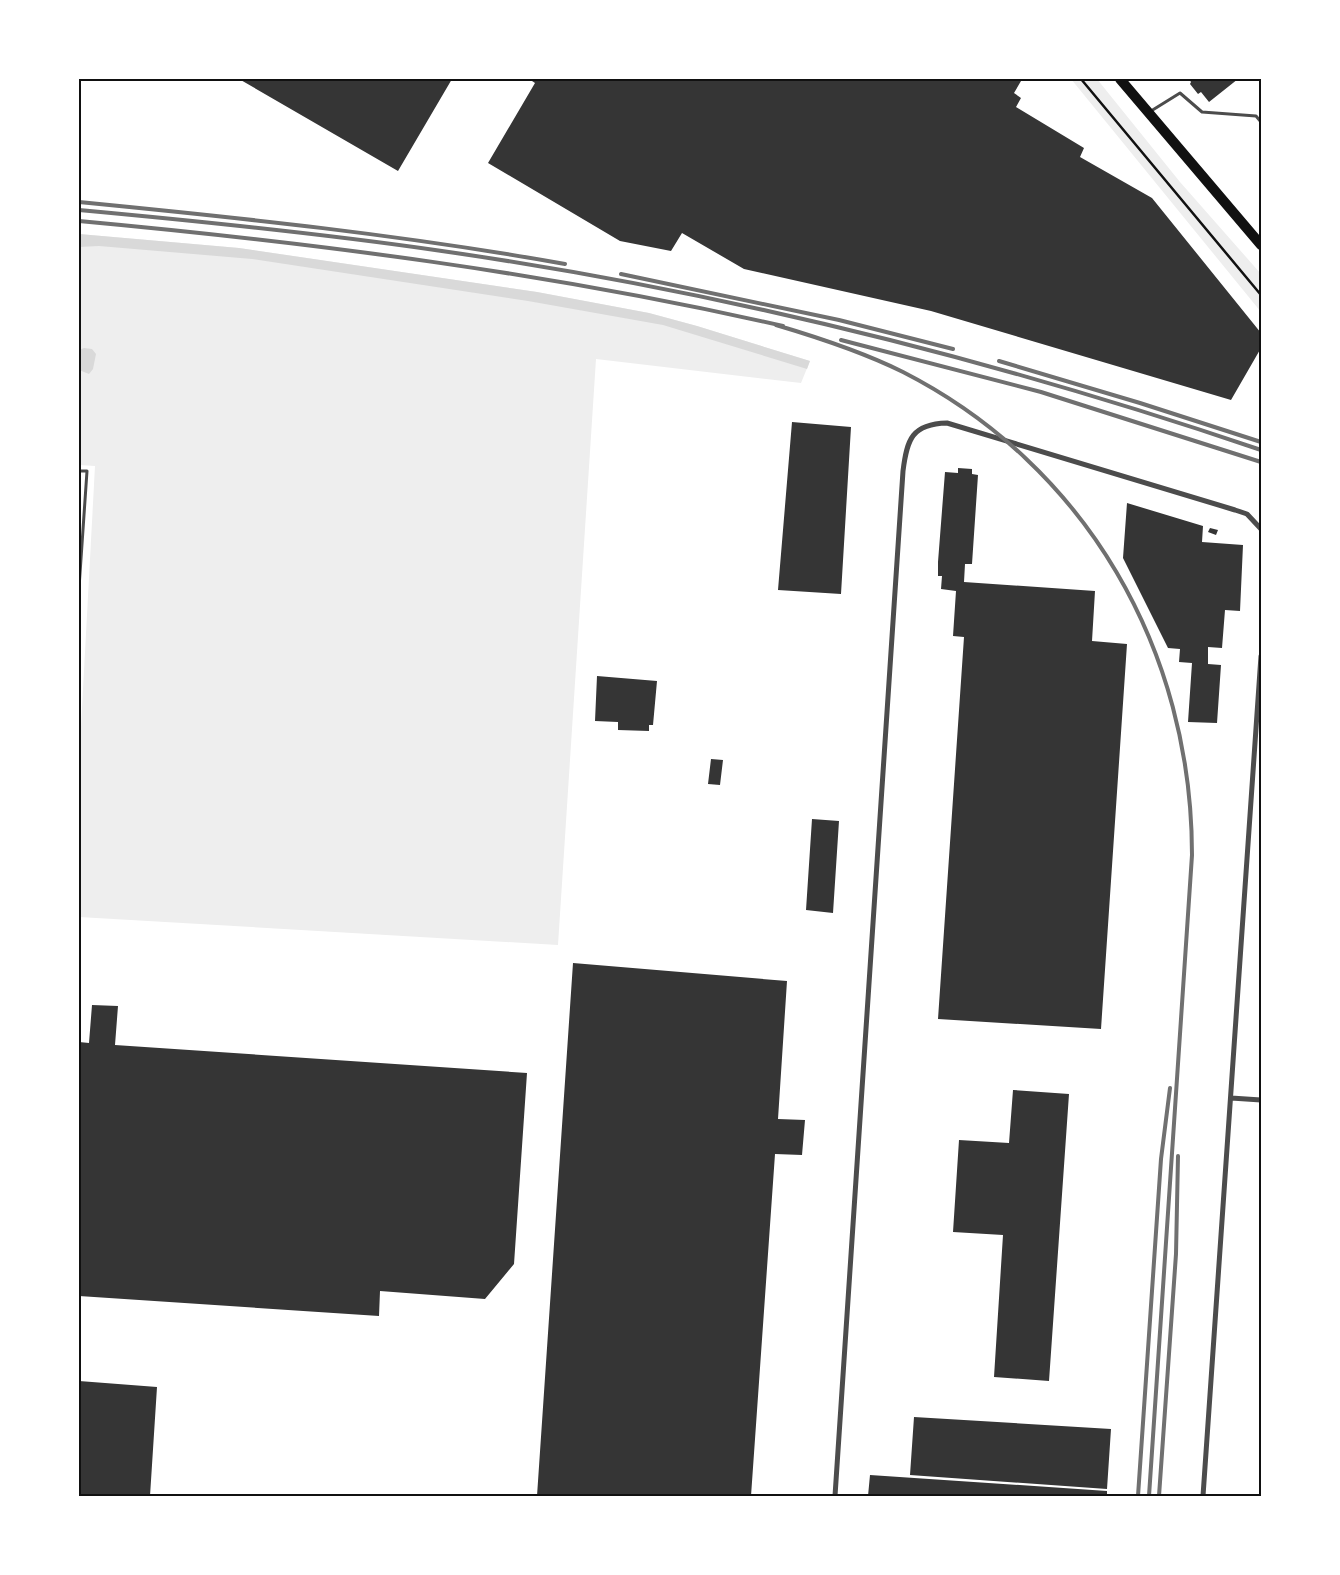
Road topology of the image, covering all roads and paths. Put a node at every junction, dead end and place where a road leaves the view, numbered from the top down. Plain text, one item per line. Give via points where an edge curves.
1 (1081, 79) edge
2 (1120, 79) edge
3 (1148, 113) junction
4 (1261, 122) edge
5 (1261, 245) edge
6 (1261, 295) edge
7 (79, 471) edge
8 (1261, 529) edge
9 (79, 588) edge
10 (1261, 656) edge
11 (1231, 1098) junction
12 (1261, 1100) edge
13 (835, 1496) edge
14 (1203, 1496) edge

1 - 6 path
2 - 3 main road
3 - 4 lane via 1180,94 1202,112 1256,116
3 - 5 main road
7 - 9 lane via 87,471
8 - 13 street via 1247,514 1236,510 947,423 927,425 911,437 903,471
10 - 11 street
11 - 12 street
11 - 14 street

